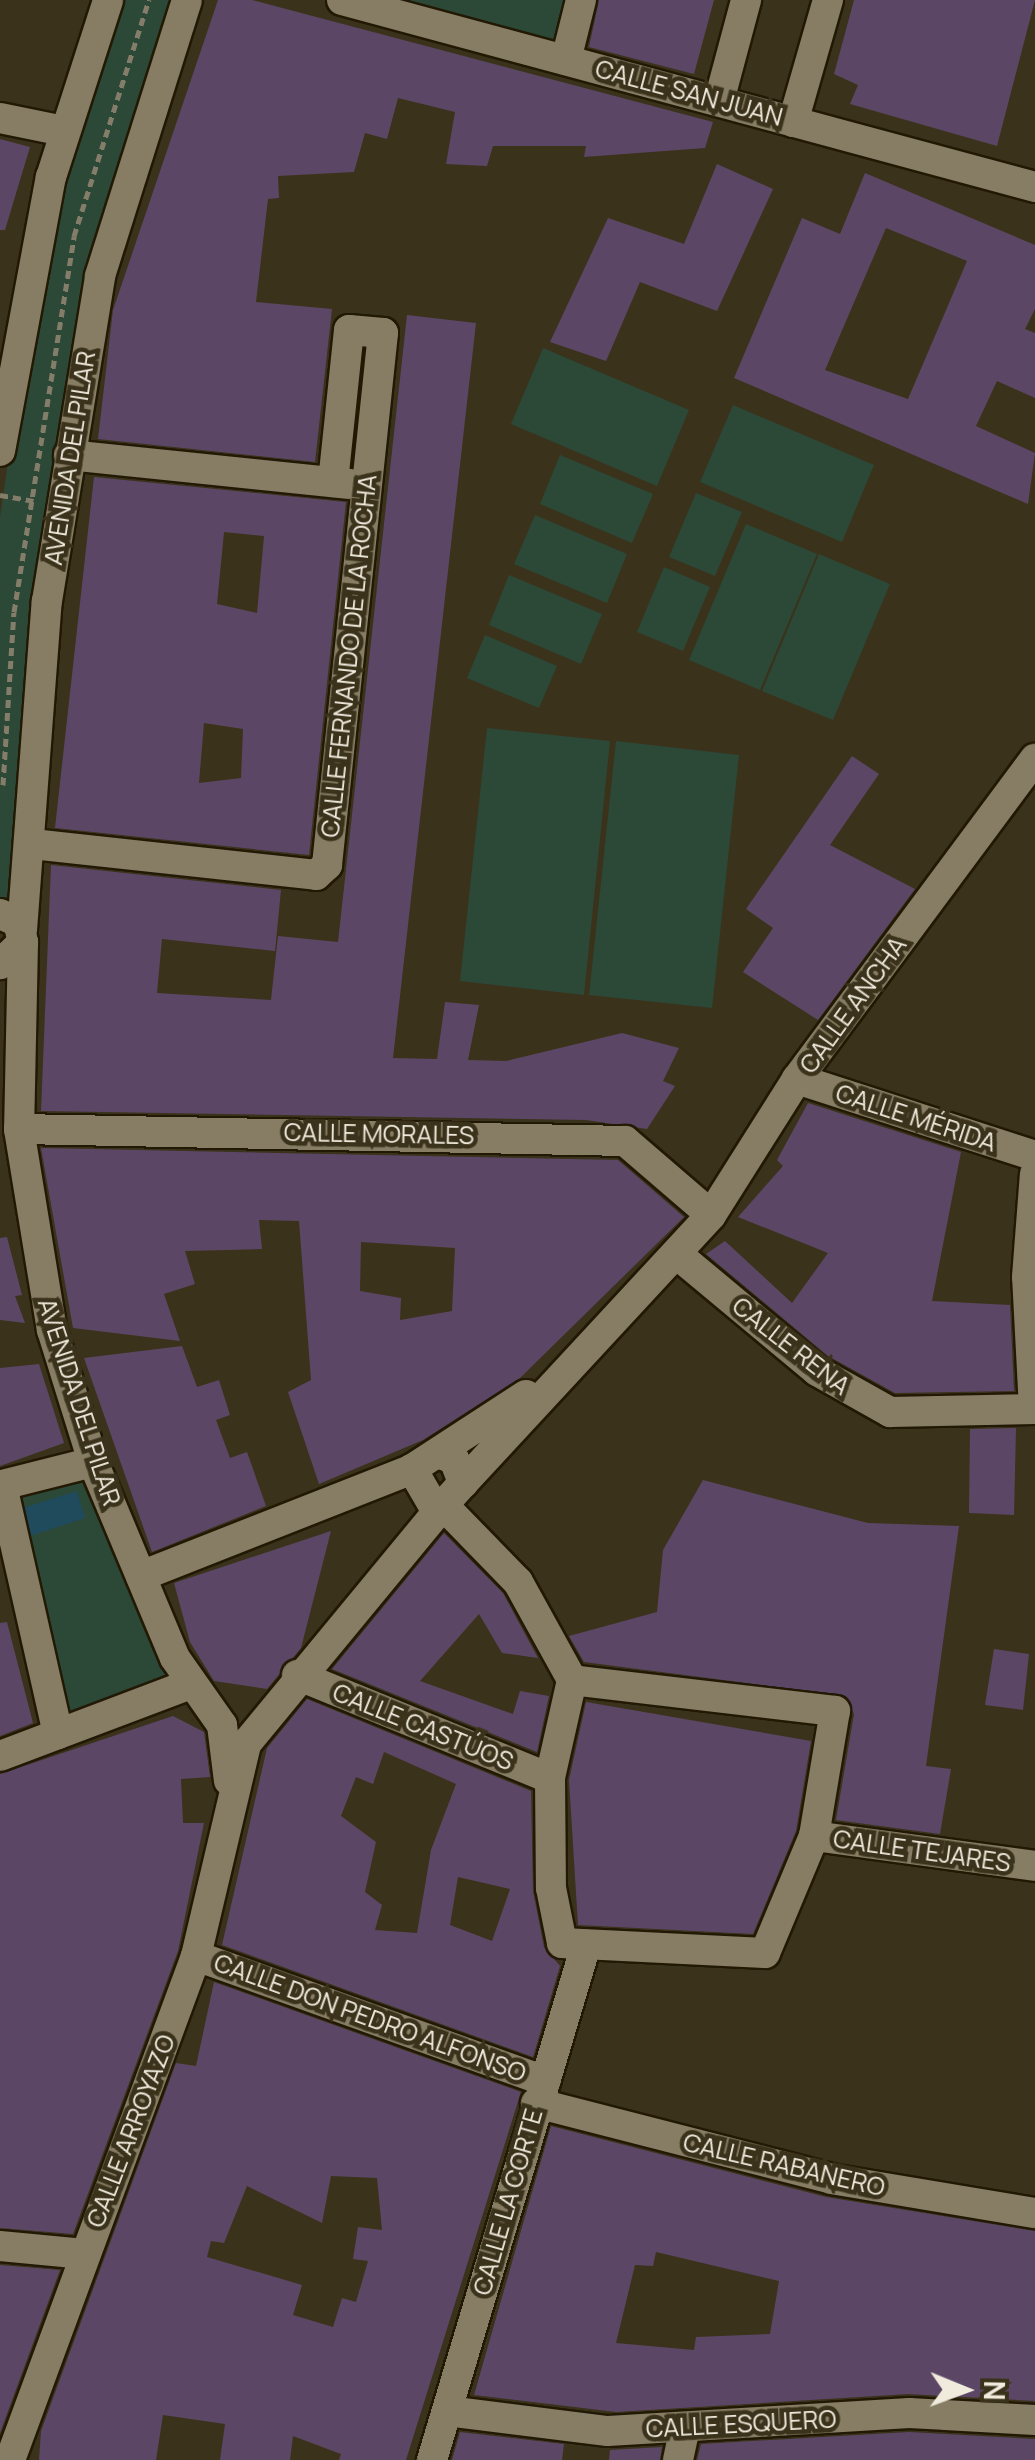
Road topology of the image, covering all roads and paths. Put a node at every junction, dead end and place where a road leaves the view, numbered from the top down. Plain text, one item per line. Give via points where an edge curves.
1 (108, 0) edge
2 (188, 0) edge
3 (342, 0) edge
4 (582, 0) edge
5 (746, 0) edge
6 (828, 0) edge
7 (566, 60) junction
8 (719, 102) junction
9 (0, 118) edge
10 (793, 122) junction
11 (64, 131) junction
12 (51, 177) junction
13 (1035, 187) edge
14 (121, 204) junction
15 (1, 441) edge
16 (68, 455) junction
17 (333, 482) junction
18 (368, 485) junction
19 (0, 495) edge
20 (61, 504) junction
21 (1035, 759) edge
22 (32, 844) junction
23 (15, 929) edge
24 (0, 964) edge
25 (0, 1002) edge
26 (20, 1053) junction
27 (798, 1079) junction
28 (20, 1130) junction
29 (1035, 1156) edge
30 (1035, 1174) edge
31 (711, 1215) junction
32 (678, 1255) junction
33 (1031, 1278) edge
34 (570, 1366) junction
35 (1034, 1410) edge
36 (440, 1454) junction
37 (93, 1462) junction
38 (412, 1469) junction
39 (1, 1482) edge
40 (448, 1500) junction
41 (140, 1576) junction
42 (0, 1626) edge
43 (31, 1638) junction
44 (297, 1674) junction
45 (572, 1680) junction
46 (188, 1685) junction
47 (263, 1718) junction
48 (222, 1724) junction
49 (58, 1734) junction
50 (0, 1756) edge
51 (550, 1778) junction
52 (226, 1808) junction
53 (814, 1836) junction
54 (1035, 1866) edge
55 (586, 1945) junction
56 (196, 1956) junction
57 (540, 2092) junction
58 (1035, 2214) edge
59 (0, 2246) edge
60 (85, 2254) junction
61 (447, 2411) junction
62 (1035, 2420) edge
63 (685, 2428) junction
64 (15, 2456) edge
65 (432, 2460) edge
66 (678, 2460) edge

1 - 11 street
2 - 14 street, AVENIDA DEL PILAR
3 - 7 street, CALLE SAN JUAN
4 - 7 street
5 - 8 street
6 - 10 street
7 - 8 street, CALLE SAN JUAN
8 - 10 street, CALLE SAN JUAN
9 - 11 street
10 - 13 street, CALLE SAN JUAN
11 - 12 street
12 - 14 path
12 - 15 street
14 - 16 street, AVENIDA DEL PILAR
16 - 17 street
16 - 20 street, AVENIDA DEL PILAR
17 - 18 street
17 - 18 street, CALLE FERNANDO DE LA ROCHA via 349,330 383,334
18 - 22 street, CALLE FERNANDO DE LA ROCHA via 327,865 316,875
19 - 20 path
20 - 22 street, AVENIDA DEL PILAR
21 - 27 street, CALLE ANCHA
22 - 23 street, AVENIDA DEL PILAR
23 - 24 street
23 - 26 street, AVENIDA DEL PILAR
25 - 26 street, AVENIDA DEL PILAR
26 - 28 street, AVENIDA DEL PILAR
27 - 29 street, CALLE MÉRIDA
27 - 31 street, CALLE ANCHA
28 - 31 street, CALLE MORALES via 626,1141
28 - 37 street, AVENIDA DEL PILAR via 52,1330
30 - 33 street
31 - 32 street, CALLE ANCHA
32 - 34 street, CALLE ANCHA
32 - 35 street, CALLE RENA via 860,1400 890,1412
33 - 35 street
34 - 36 street
34 - 40 street, CALLE ARROYAZO
36 - 38 street
36 - 40 street via 454,1459
37 - 39 street
37 - 41 street, AVENIDA DEL PILAR
38 - 40 street
38 - 41 street
39 - 43 street
40 - 44 street, CALLE ARROYAZO
40 - 45 street via 518,1582
41 - 46 street, AVENIDA DEL PILAR
42 - 43 street
43 - 49 street
44 - 47 street, CALLE ARROYAZO
44 - 51 street, CALLE CASTÚOS
45 - 51 street
45 - 53 street via 835,1711
46 - 48 street, AVENIDA DEL PILAR
46 - 49 street
47 - 48 street
47 - 52 street, CALLE ARROYAZO
48 - 52 street, CALLE ARROYAZO
49 - 50 street
51 - 55 street via 550,1872 562,1943
52 - 56 street, CALLE ARROYAZO
53 - 54 street, CALLE TEJARES
53 - 55 street, CALLE TEJARES via 764,1953
55 - 57 street, CALLE LA CORTE
56 - 57 street, CALLE DON PEDRO ALFONSO
56 - 60 street, CALLE ARROYAZO
57 - 58 street, CALLE RABANERO via 831,2179
57 - 61 street, CALLE LA CORTE
59 - 60 street
60 - 64 street, CALLE ARROYAZO
61 - 63 street, CALLE ESQUERO via 608,2431
61 - 65 street, CALLE LA CORTE
62 - 63 street, CALLE ESQUERO via 909,2414
63 - 66 street

